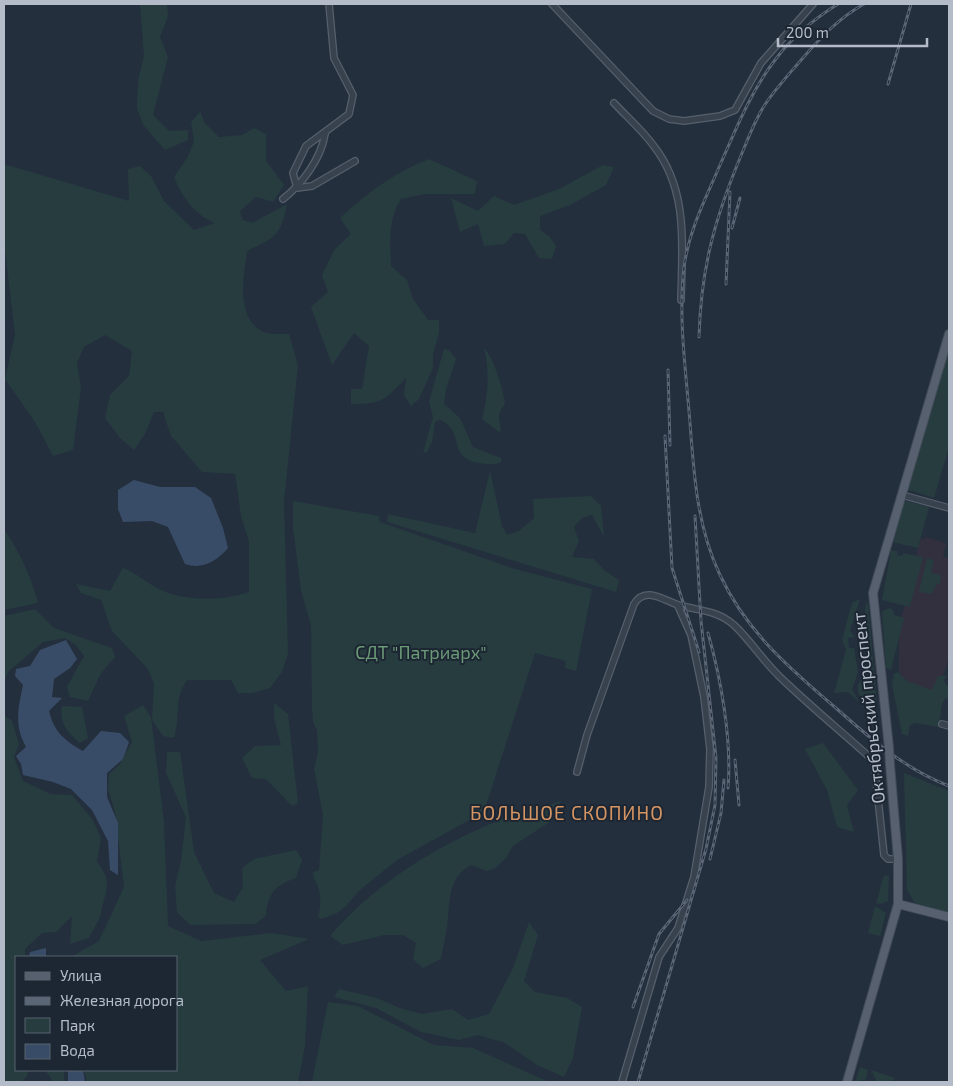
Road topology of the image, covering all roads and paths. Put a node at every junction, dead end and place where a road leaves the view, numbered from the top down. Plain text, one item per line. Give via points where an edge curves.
1 (329, 4) edge
2 (552, 4) edge
3 (813, 4) edge
4 (614, 103) dead end
5 (325, 134) junction
6 (356, 161) dead end
7 (297, 188) junction
8 (283, 199) dead end
9 (682, 300) dead end
10 (949, 334) edge
11 (902, 495) junction
12 (949, 508) edge
13 (678, 606) junction
14 (942, 724) dead end
15 (949, 726) edge
16 (576, 772) dead end
17 (898, 859) junction
18 (898, 904) junction
19 (949, 917) edge
20 (622, 1082) edge
21 (847, 1082) edge

1 - 5 street via 334,58 353,95 349,114
2 - 3 street via 653,111 669,119 684,121 720,116 734,110 761,63
4 - 9 street via 658,152 677,190 682,216
5 - 7 street via 323,147
5 - 7 street via 306,146 293,174
6 - 7 street via 312,186
7 - 8 street
10 - 11 main road, Октябрьский проспект
11 - 12 street
11 - 17 main road, Октябрьский проспект, bridge via 873,593
13 - 16 street via 668,599 650,595 641,597 634,604
13 - 17 street via 717,613 734,625 779,676 874,761 884,855 888,859
13 - 20 street via 691,635 704,697 710,749 709,787 694,877 678,928 659,957
14 - 15 street
17 - 18 main road, Октябрьский проспект
18 - 19 main road
18 - 21 main road, Октябрьский проспект

